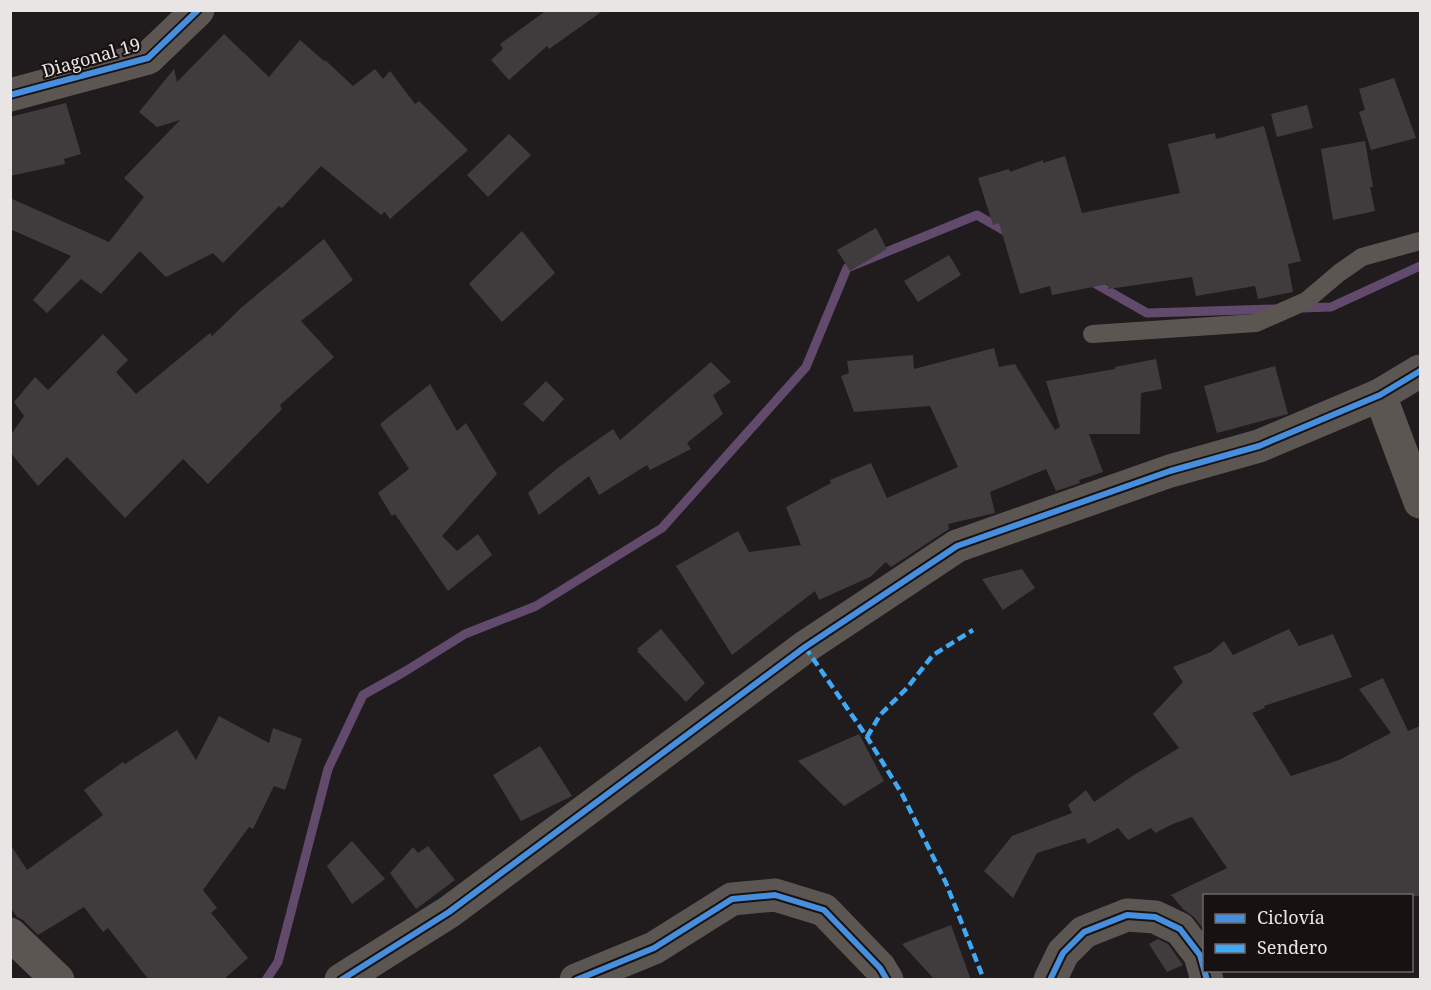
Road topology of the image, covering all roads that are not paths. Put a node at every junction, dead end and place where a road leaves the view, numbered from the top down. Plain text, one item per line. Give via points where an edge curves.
1 (198, 10) edge
2 (11, 96) edge
3 (1420, 241) edge
4 (1092, 334) dead end
5 (1420, 371) edge
6 (1380, 395) junction
7 (1420, 502) edge
8 (10, 934) edge
9 (1203, 966) edge
10 (58, 980) edge
11 (341, 980) edge
12 (576, 980) edge
13 (887, 980) edge
14 (1050, 980) edge

1 - 2 street, Diagonal 19 via 148,58
3 - 4 lane via 1362,257 1306,301 1256,323
5 - 6 street
6 - 7 street
6 - 11 street via 1259,446 1170,471 957,546 805,647 449,912
8 - 10 street
9 - 14 street via 1200,955 1180,929 1155,917 1127,915 1084,932 1063,953
12 - 13 street via 654,948 732,899 775,895 824,910

